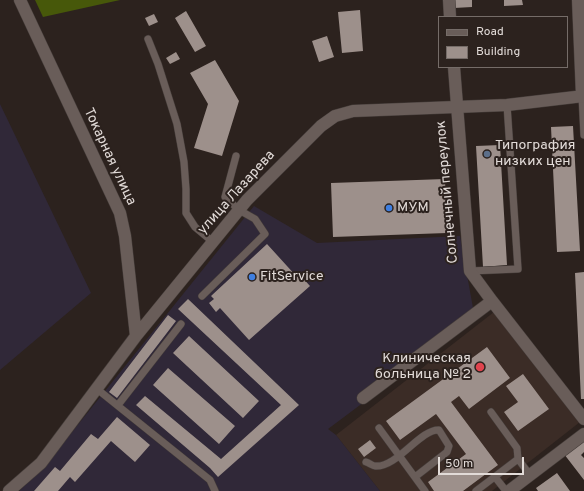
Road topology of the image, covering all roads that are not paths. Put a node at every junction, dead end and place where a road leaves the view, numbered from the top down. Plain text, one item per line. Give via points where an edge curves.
1 (20, 0) edge
2 (449, 0) edge
3 (578, 0) edge
4 (582, 13) edge
5 (450, 16) edge
6 (148, 39) dead end
7 (454, 68) edge
8 (583, 96) edge
9 (507, 105) junction
10 (456, 107) junction
11 (584, 135) edge
12 (236, 156) dead end
13 (239, 210) junction
14 (213, 242) junction
15 (470, 271) junction
16 (202, 296) dead end
17 (492, 301) junction
18 (182, 324) dead end
19 (136, 336) junction
20 (97, 388) junction
21 (363, 398) dead end
22 (118, 405) junction
23 (491, 412) dead end
24 (584, 419) edge
25 (379, 428) dead end
26 (584, 434) edge
27 (399, 456) junction
28 (518, 459) junction
29 (366, 462) dead end
30 (530, 475) junction
31 (415, 477) junction
32 (495, 477) junction
33 (9, 491) edge
34 (216, 491) edge
35 (425, 491) edge
36 (476, 491) edge
37 (508, 491) edge

1 - 19 street, Токарная улица via 120,213
2 - 5 street
3 - 4 street
4 - 8 street
6 - 14 lane via 177,124 184,162 186,212 195,228
7 - 10 street, Солнечный переулок
8 - 9 street, улица Лазарева
8 - 11 lane
9 - 10 street, улица Лазарева
9 - 15 lane via 518,269
10 - 13 street, улица Лазарева via 353,111 335,116 320,126
10 - 15 street, Солнечный переулок
12 - 13 lane via 225,197
13 - 14 street, улица Лазарева
13 - 16 lane via 255,220 265,234
14 - 19 street, улица Лазарева
15 - 17 street, Солнечный переулок
17 - 21 street
17 - 24 street, Солнечный переулок
18 - 22 lane
19 - 20 street, улица Лазарева
20 - 22 lane
20 - 33 street, улица Лазарева via 41,463
22 - 34 lane via 210,480
23 - 28 lane via 517,448
25 - 27 lane
26 - 30 street
27 - 29 lane via 384,465 375,466
27 - 31 lane
27 - 31 lane via 430,432 439,430 449,446 447,452
28 - 30 lane
28 - 32 lane
30 - 37 street
31 - 35 lane
32 - 36 lane
32 - 37 lane

